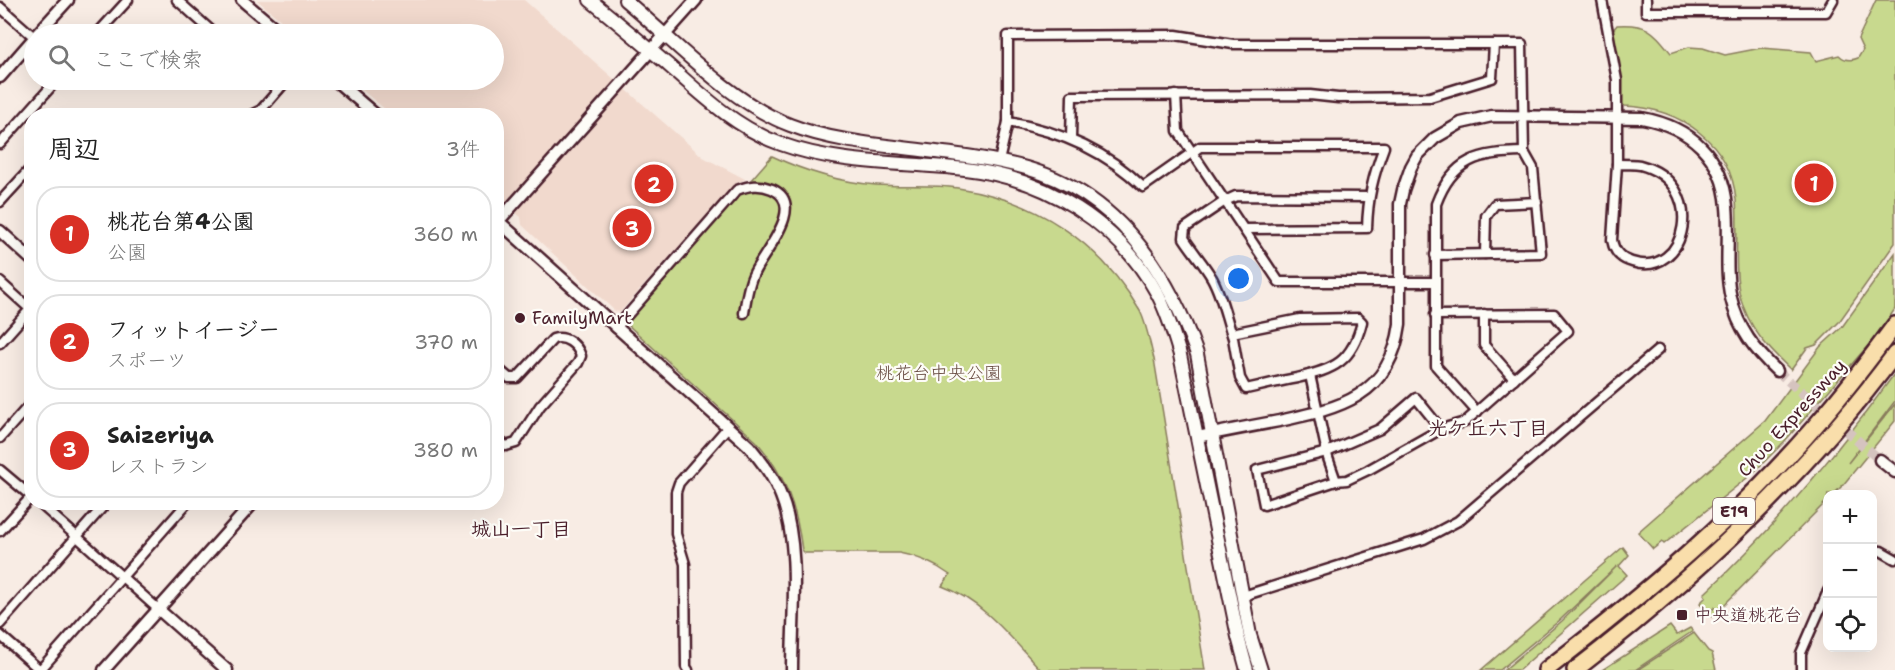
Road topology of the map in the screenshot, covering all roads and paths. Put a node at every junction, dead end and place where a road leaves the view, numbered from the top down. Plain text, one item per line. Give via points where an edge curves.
1 (68, 0) edge
2 (128, 0) edge
3 (177, 0) edge
4 (242, 0) edge
5 (590, 0) edge
6 (625, 0) edge
7 (696, 0) edge
8 (1602, 0) edge
9 (1646, 0) edge
10 (1833, 0) edge
11 (2, 12) edge
12 (47, 24) edge
13 (106, 24) edge
14 (205, 24) edge
15 (270, 24) edge
16 (24, 29) edge
17 (666, 34) junction
18 (1494, 44) junction
19 (24, 50) edge
20 (651, 51) junction
21 (0, 77) edge
22 (48, 90) edge
23 (278, 90) edge
24 (347, 90) edge
25 (1176, 95) junction
26 (32, 108) edge
27 (263, 108) edge
28 (368, 108) edge
29 (24, 117) edge
30 (1523, 117) junction
31 (1617, 117) junction
32 (1008, 122) junction
33 (1071, 139) junction
34 (0, 144) edge
35 (1524, 152) junction
36 (1192, 153) junction
37 (999, 161) junction
38 (1617, 164) junction
39 (24, 175) edge
40 (2, 196) edge
41 (1368, 197) junction
42 (1225, 201) junction
43 (1537, 202) junction
44 (504, 214) edge
45 (504, 228) edge
46 (1244, 229) junction
47 (0, 231) edge
48 (24, 253) edge
49 (1485, 254) junction
50 (1434, 255) junction
51 (0, 282) edge
52 (1400, 282) junction
53 (1434, 282) junction
54 (24, 302) edge
55 (744, 313) dead end
56 (1484, 314) junction
57 (1435, 315) junction
58 (24, 316) edge
59 (1895, 325) edge
60 (616, 327) junction
61 (1232, 333) junction
62 (0, 343) edge
63 (1658, 350) dead end
64 (1895, 354) edge
65 (1777, 371) tunnel mouth
66 (504, 374) edge
67 (1310, 375) junction
68 (1514, 379) junction
69 (24, 411) edge
70 (1477, 412) junction
71 (1317, 413) junction
72 (727, 428) junction
73 (1441, 429) junction
74 (1213, 434) junction
75 (1198, 437) junction
76 (0, 438) edge
77 (504, 444) edge
78 (1327, 453) junction
79 (1880, 460) tunnel mouth
80 (0, 470) edge
81 (1895, 472) edge
82 (1336, 481) junction
83 (24, 491) edge
84 (24, 505) edge
85 (47, 510) edge
86 (100, 510) edge
87 (181, 510) edge
88 (247, 510) edge
89 (0, 531) edge
90 (76, 537) junction
91 (1877, 551) edge
92 (1895, 559) edge
93 (122, 579) junction
94 (1243, 596) junction
95 (1824, 598) edge
96 (158, 609) junction
97 (0, 624) edge
98 (0, 635) edge
99 (104, 670) edge
100 (227, 670) edge
101 (688, 670) edge
102 (792, 670) edge
103 (1247, 670) edge
104 (1261, 670) edge
105 (1546, 670) edge
106 (1575, 670) edge
107 (1801, 670) edge

1 - 12 street
2 - 13 street
3 - 14 street
4 - 15 street
5 - 20 main road
6 - 17 main road
7 - 17 street
8 - 31 street via 1617,80
9 - 10 street via 1646,12 1826,12
11 - 16 street
17 - 20 street
17 - 37 main road via 726,88 789,125 834,138
18 - 25 street via 1492,78 1430,97
18 - 30 street via 1522,44
18 - 32 street via 1233,44 1176,35 1008,36
19 - 21 street
20 - 44 street
20 - 75 main road via 724,113 779,144 832,157 998,175 1042,189 1080,209 1117,240 1159,297 1180,355
22 - 26 street
23 - 27 street
24 - 28 street
25 - 33 street via 1072,96
25 - 36 street via 1178,131
29 - 34 street
30 - 31 street
30 - 35 street
30 - 52 street via 1492,116 1461,123 1434,138 1417,156 1406,178 1400,204
31 - 38 street
31 - 65 street via 1670,125 1693,139 1711,158 1726,196 1727,274 1735,311 1749,340
32 - 33 street
32 - 37 street
33 - 36 street via 1118,166 1143,187
35 - 43 street via 1533,168
35 - 50 street via 1475,157 1458,167 1436,204
36 - 41 street via 1200,147 1383,147
36 - 42 street
37 - 74 main road via 1048,176 1087,196 1120,222 1146,252 1186,322 1197,354
38 - 38 street via 1613,248 1625,260 1638,264 1659,260 1676,246 1681,236 1684,224 1680,201 1668,180 1658,173 1639,165
39 - 40 street
41 - 42 street via 1236,196
41 - 46 street via 1367,228
42 - 46 street
42 - 61 street via 1185,228 1184,238 1212,279
43 - 49 street via 1495,204 1488,210
43 - 49 street via 1541,253
45 - 60 street
46 - 52 street via 1279,282
47 - 48 street
49 - 50 street
50 - 53 street
51 - 54 street
52 - 53 street
52 - 71 street via 1398,338 1389,363 1363,392 1336,408
53 - 57 street
55 - 60 street via 752,275 785,222 782,197 764,186 737,190
56 - 57 street
56 - 68 street via 1484,345
56 - 68 street via 1554,314 1568,331
57 - 70 street via 1436,366
58 - 62 street
59 - 105 highway, Chuo Expressway / E19 via 1857,376 1759,487 1705,538
60 - 72 street
61 - 67 street via 1240,378 1246,389
61 - 67 street via 1300,319 1358,318 1362,322 1358,339 1346,358
63 - 94 street via 1458,521 1424,539
64 - 106 highway, E19 via 1830,435 1770,499 1617,638
66 - 77 street via 517,378 559,337 566,338 581,356 516,443
67 - 71 street
68 - 70 street
69 - 76 street
70 - 73 street via 1465,422
71 - 74 street
71 - 78 street
72 - 101 street via 676,492 676,534 685,564
72 - 102 street via 766,467 786,510 793,561
73 - 78 street via 1416,398 1380,429
73 - 82 street via 1368,470
74 - 75 street
74 - 94 main road
75 - 103 main road
78 - 82 street
78 - 82 street via 1257,470 1264,505
79 - 81 street
80 - 83 street
84 - 89 street
85 - 90 street
86 - 90 street
87 - 93 street
88 - 96 street
90 - 93 street
90 - 97 street
91 - 92 street
93 - 96 street
93 - 98 street via 40,670
94 - 104 main road
95 - 107 street via 1802,653
96 - 99 street
96 - 100 street

